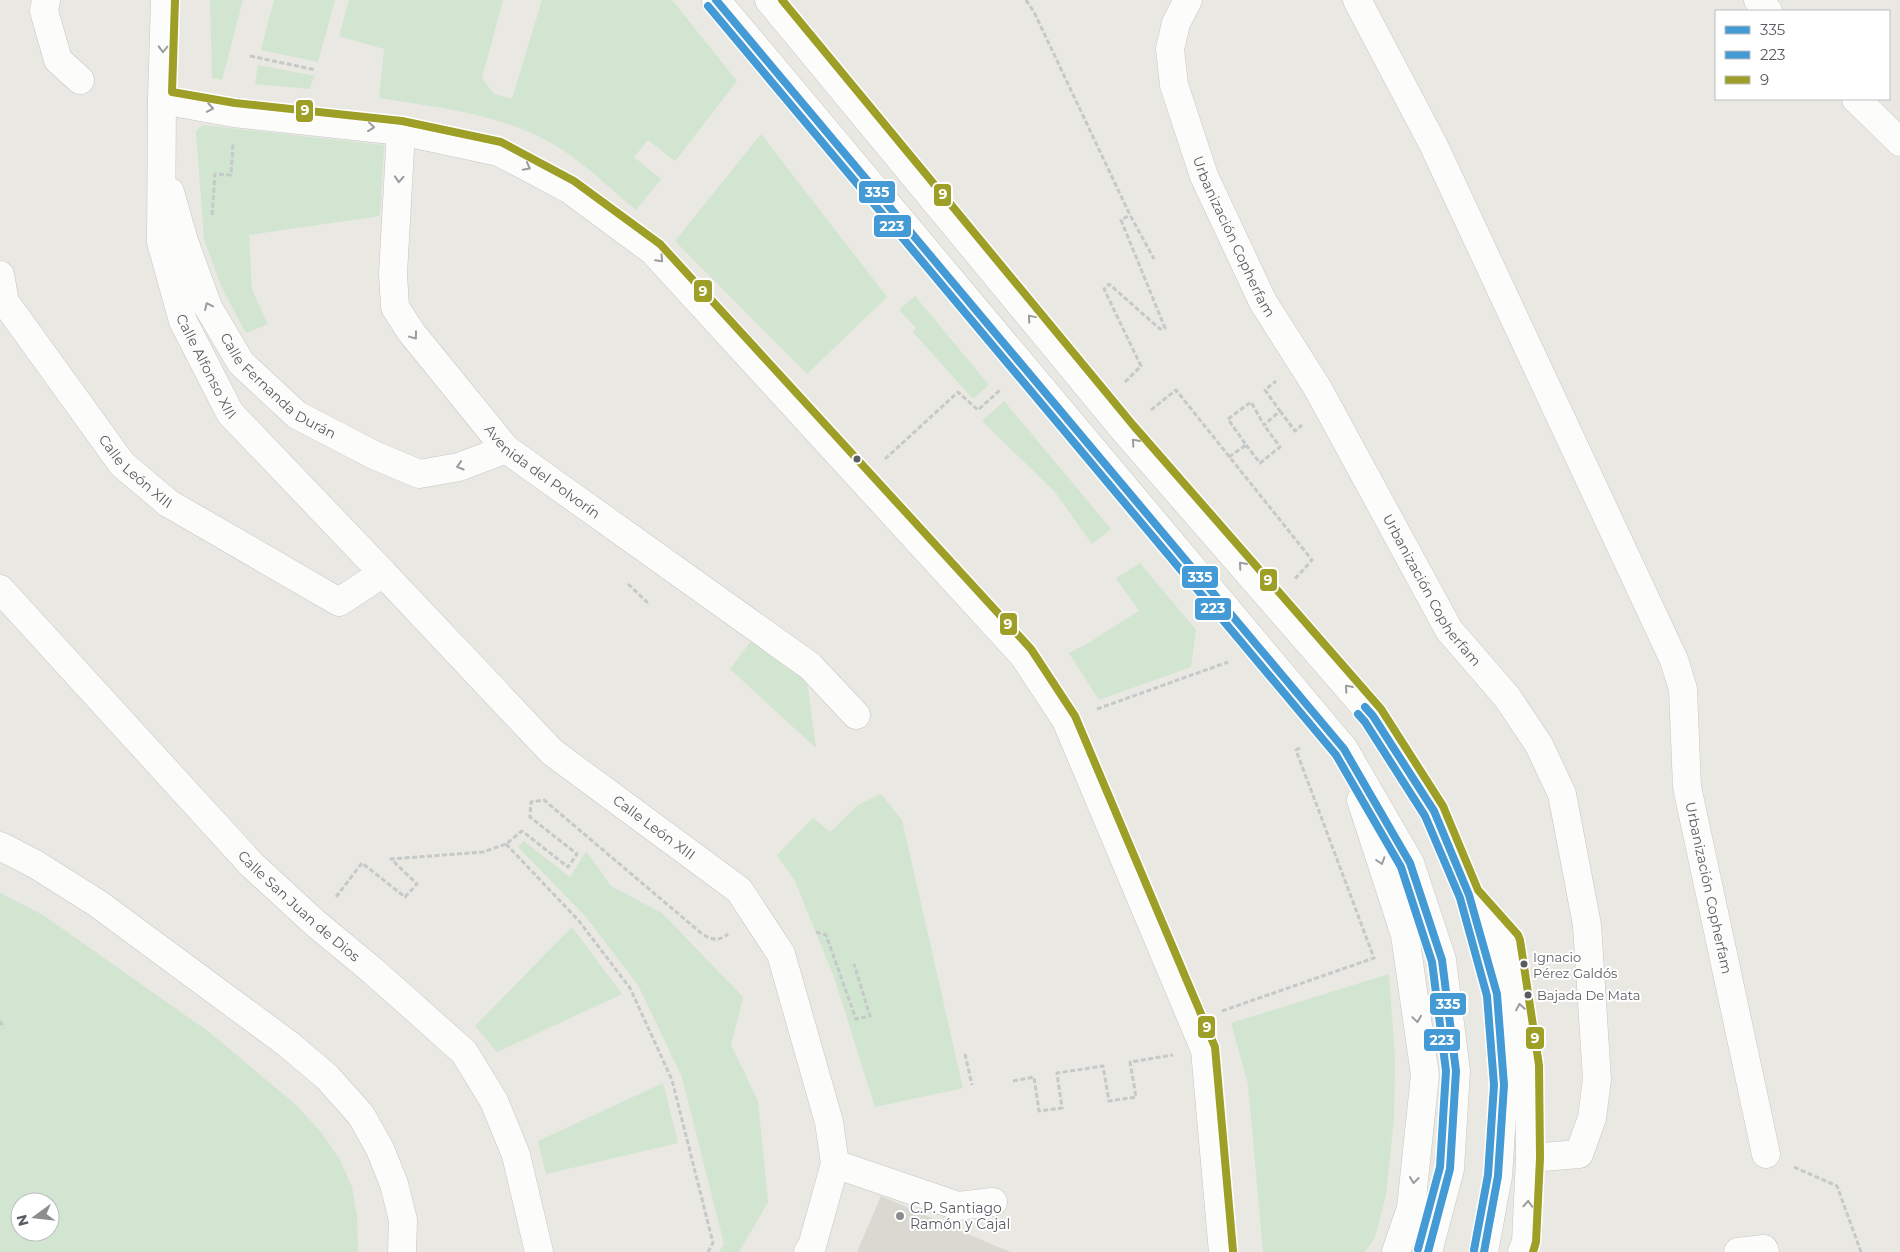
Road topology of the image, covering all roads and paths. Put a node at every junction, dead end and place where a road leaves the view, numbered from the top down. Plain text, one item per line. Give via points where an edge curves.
1 (46, 0) edge
2 (165, 0) edge
3 (716, 0) edge
4 (769, 0) edge
5 (1026, 0) edge
6 (1188, 0) edge
7 (1357, 0) edge
8 (1758, 0) edge
9 (1767, 10) edge
10 (250, 56) dead end
11 (316, 70) dead end
12 (80, 80) dead end
13 (162, 100) junction
14 (1857, 100) edge
15 (234, 113) junction
16 (401, 130) junction
17 (1900, 142) edge
18 (161, 163) junction
19 (177, 214) junction
20 (1130, 215) junction
21 (1154, 259) dead end
22 (0, 275) edge
23 (1024, 368) junction
24 (1278, 379) dead end
25 (1102, 403) junction
26 (1264, 425) junction
27 (1125, 431) junction
28 (1246, 446) junction
29 (506, 449) junction
30 (1229, 457) junction
31 (863, 480) junction
32 (389, 580) junction
33 (628, 584) dead end
34 (0, 590) edge
35 (1274, 601) junction
36 (650, 605) dead end
37 (1261, 650) junction
38 (856, 715) dead end
39 (1066, 720) junction
40 (1326, 728) junction
41 (1344, 749) junction
42 (506, 844) junction
43 (0, 846) edge
44 (739, 890) junction
45 (1469, 895) junction
46 (315, 923) junction
47 (816, 932) dead end
48 (854, 964) dead end
49 (1193, 1021) junction
50 (0, 1022) edge
51 (4, 1028) dead end
52 (1205, 1050) junction
53 (965, 1054) dead end
54 (1013, 1081) dead end
55 (972, 1085) dead end
56 (1766, 1154) joint
57 (1530, 1158) junction
58 (835, 1164) junction
59 (993, 1202) dead end
60 (402, 1252) edge
61 (539, 1252) edge
62 (708, 1252) edge
63 (808, 1252) edge
64 (1224, 1252) edge
65 (1396, 1252) edge
66 (1428, 1252) edge
67 (1484, 1252) edge
68 (1522, 1252) edge
69 (1738, 1252) edge
70 (1765, 1252) edge
71 (1861, 1252) edge

1 - 12 street via 44,11 58,60
2 -> 13 street, Calle Alfonso XIII
3 - 23 street
25 -> 4 street
5 - 20 path
6 - 57 street, Urbanización Copherfam via 1176,23 1170,49 1174,84 1204,176 1262,302 1317,387 1449,630 1507,697 1539,745 1562,794 1587,924 1597,1079 1592,1118 1579,1154
7 - 56 street, Urbanización Copherfam via 1433,144 1674,660 1683,689 1687,787
8 - 9 street
10 - 11 path
13 -> 15 street
13 - 18 street, Calle Alfonso XIII
14 - 17 street
15 -> 16 street
15 - 19 path via 231,175 215,174 213,215
16 -> 29 street, Avenida del Polvorín via 393,274 395,307 411,332
16 -> 31 street via 499,152 569,190 653,251
18 - 19 street, Calle Fernanda Durán
18 - 32 street, Calle Alfonso XIII via 162,242 183,321 230,413
29 -> 19 street, Calle Fernanda Durán via 459,467 419,474 297,415 241,363 208,306
20 - 21 path
20 - 25 path via 1121,220 1165,328 1160,328 1109,284 1104,289 1141,366
22 - 32 street, Calle León XIII via 5,302 122,464 168,504 339,602 370,604
23 - 31 path via 978,410 958,392
23 - 37 street
24 - 26 path via 1265,390 1280,411
25 - 27 street
26 - 28 path via 1280,447 1260,463
26 - 28 path via 1251,402 1228,419
27 - 30 path via 1176,390
35 -> 27 street
28 - 30 path
29 - 38 street, Avenida del Polvorín via 810,666
30 - 35 path via 1312,560
31 - 39 street via 1023,655
32 - 44 street, Calle León XIII via 552,752
33 - 36 path
34 - 46 street, Calle San Juan de Dios via 252,865
45 -> 35 street via 1434,811 1373,716
37 - 39 path
37 - 40 street
39 - 49 street
40 - 41 street
40 - 49 path via 1296,750 1374,958
41 -> 65 street via 1405,935 1426,1075 1411,1208
41 - 66 street via 1410,862 1442,960 1456,1071 1450,1169
42 - 44 path via 522,831 568,867 577,854 530,818 531,802 544,800 709,939 718,940 732,928 732,916 724,906
42 - 46 path via 483,852 391,859 417,884 405,897 362,864
42 - 62 path via 579,921 630,988 672,1080 713,1243
43 - 60 street via 97,903 288,1044 327,1077 361,1116 380,1149 394,1184 403,1220
44 - 58 street, Calle León XIII via 781,954 828,1122
57 -> 45 street via 1529,1065 1510,942
45 - 67 street via 1497,994 1504,1085 1498,1176
46 - 61 street, Calle San Juan de Dios via 464,1052 494,1101 516,1156
47 - 48 path via 826,935 856,1019 870,1016
49 - 52 street
50 - 51 path
52 - 54 path via 1130,1062 1136,1097 1109,1101 1103,1066 1057,1073 1062,1108 1039,1111 1034,1077
52 - 64 street
53 - 55 path
56 - 71 path via 1836,1186
68 -> 57 street via 1526,1242
58 - 59 street via 958,1206
58 - 63 street
69 - 70 street via 1764,1249

